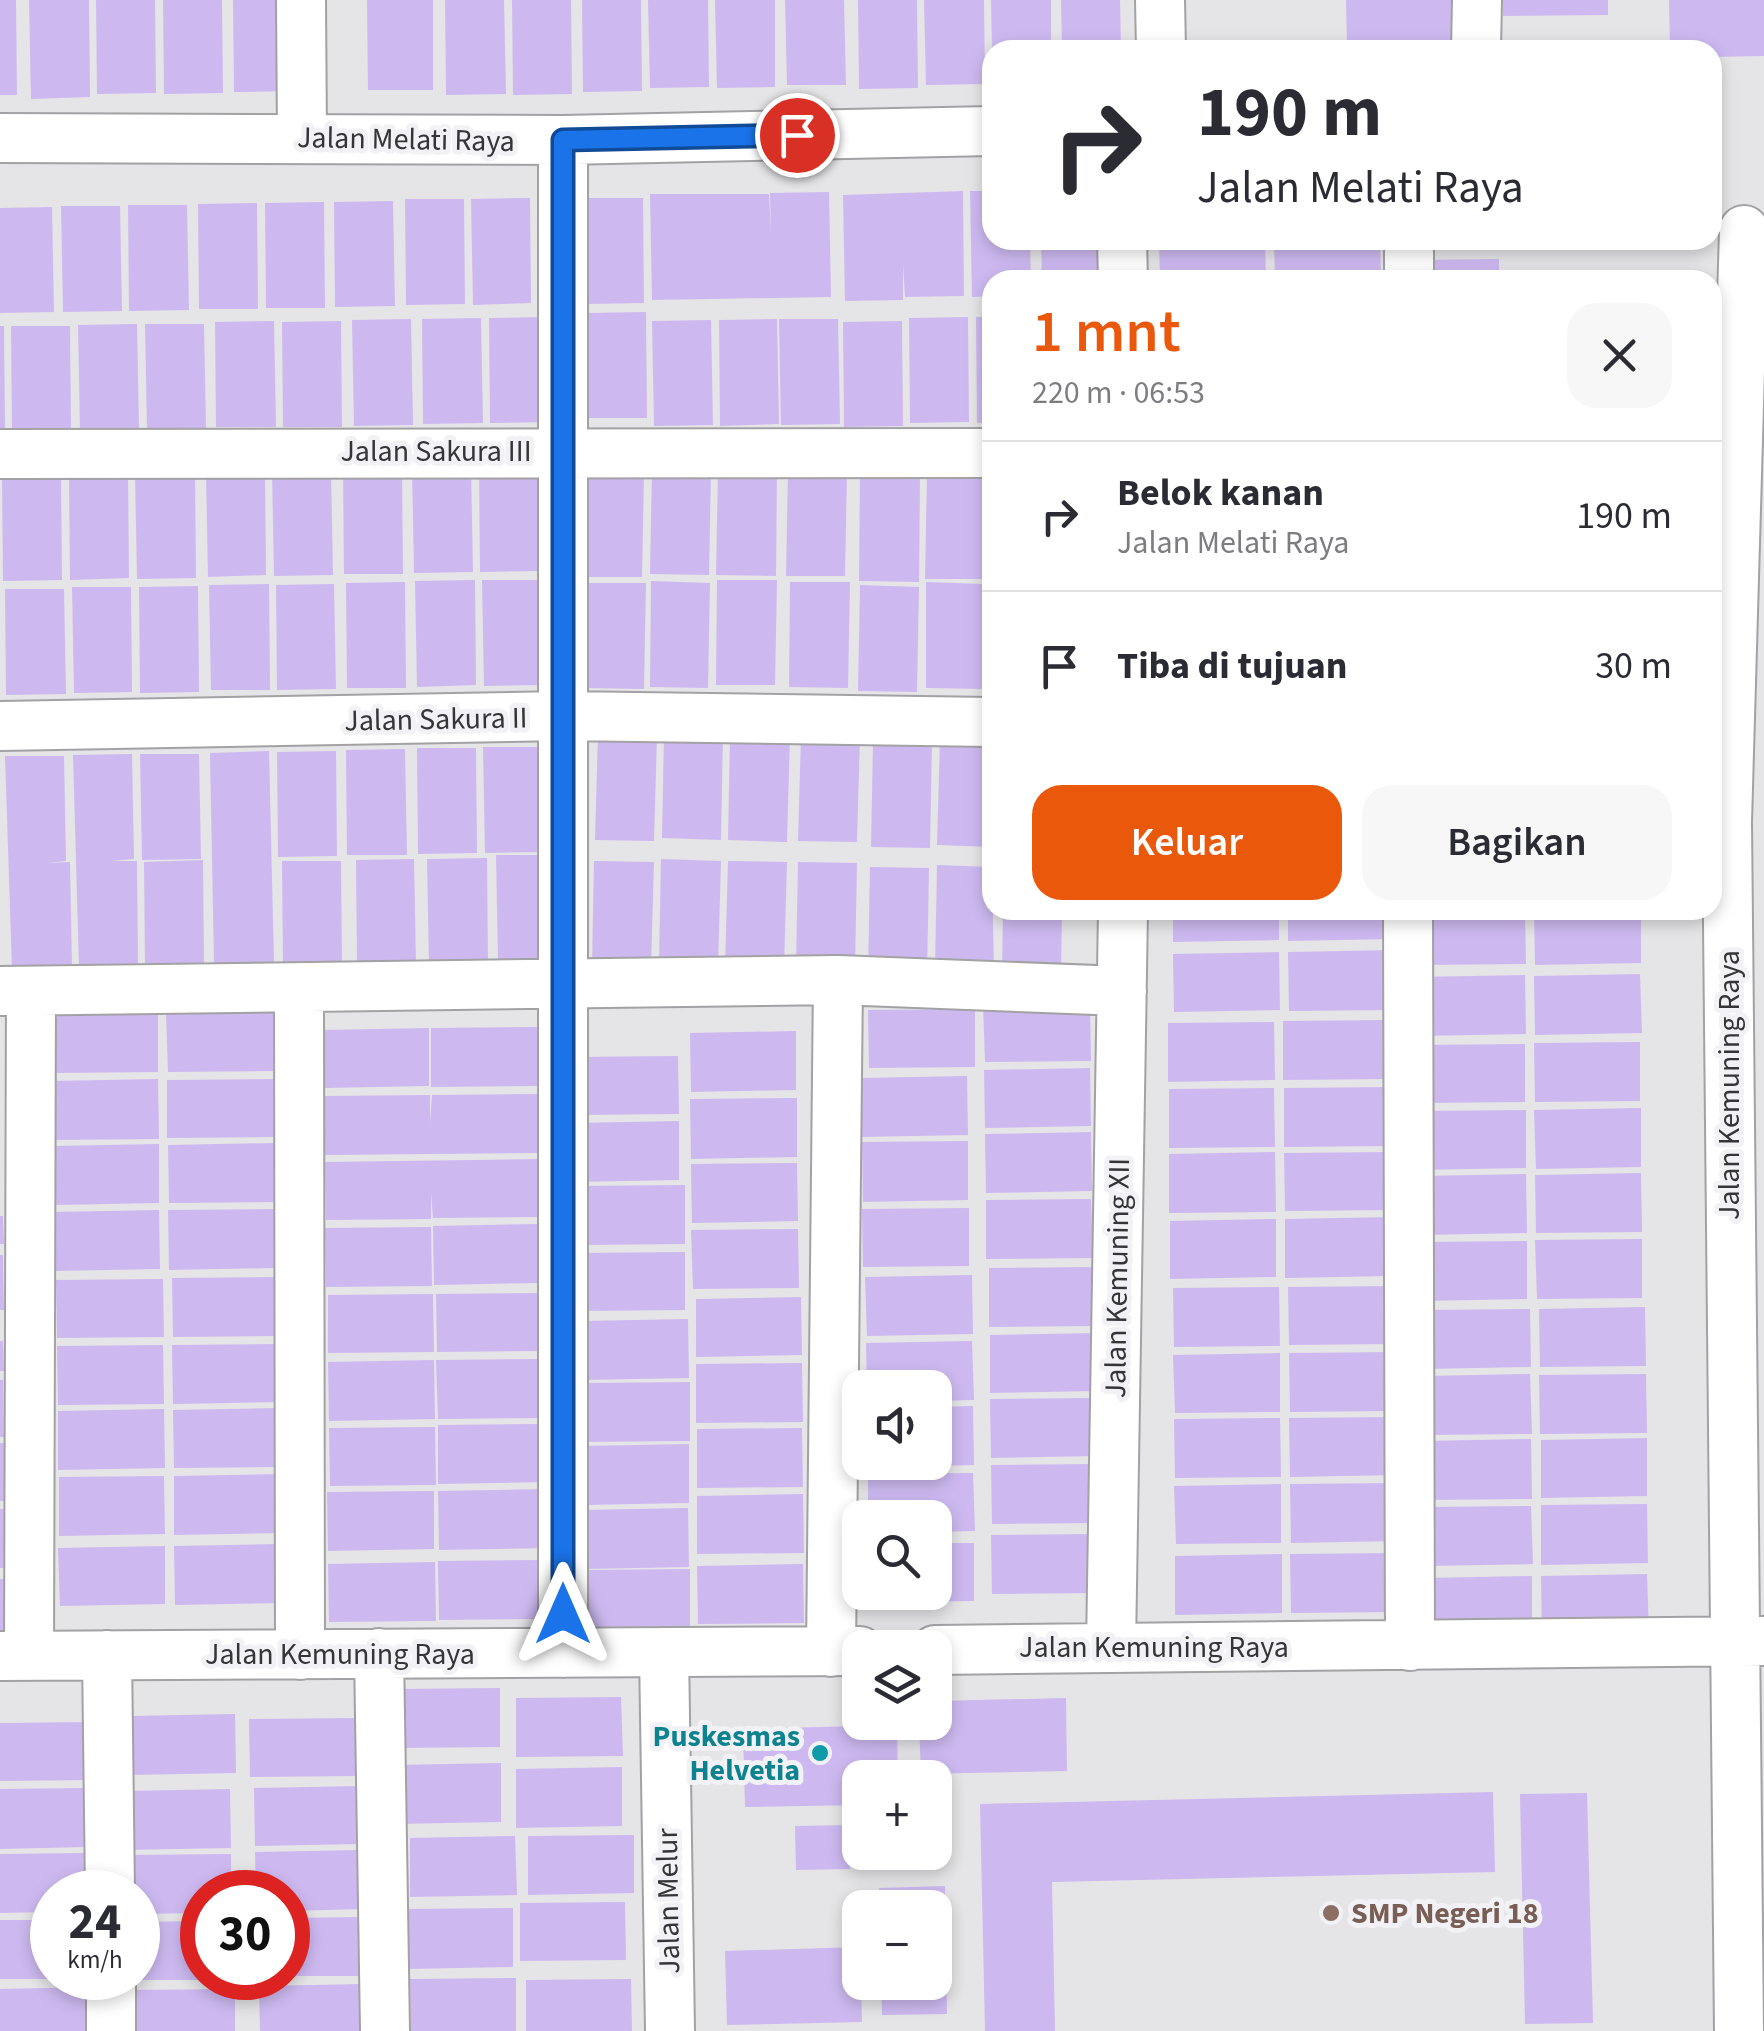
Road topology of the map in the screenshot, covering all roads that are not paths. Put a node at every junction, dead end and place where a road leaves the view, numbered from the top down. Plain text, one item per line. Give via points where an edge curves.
1 (300, 0) edge
2 (1160, 0) edge
3 (1477, 0) edge
4 (1161, 40) edge
5 (1476, 40) edge
6 (982, 131) edge
7 (302, 137) junction
8 (0, 138) edge
9 (563, 140) junction
10 (1740, 228) edge
11 (565, 450) junction
12 (982, 453) edge
13 (0, 454) edge
14 (564, 716) junction
15 (982, 722) edge
16 (0, 726) edge
17 (1745, 822) edge
18 (1124, 920) edge
19 (1408, 920) edge
20 (838, 980) junction
21 (565, 986) junction
22 (300, 990) junction
23 (16, 991) edge
24 (1122, 991) junction
25 (846, 1630) edge
26 (1749, 1641) edge
27 (1110, 1646) junction
28 (1410, 1646) junction
29 (952, 1650) edge
30 (664, 1652) junction
31 (842, 1652) edge
32 (379, 1653) junction
33 (563, 1654) junction
34 (107, 1655) junction
35 (300, 1655) junction
36 (14, 1656) edge
37 (110, 1870) edge
38 (111, 2000) edge
39 (111, 2031) edge
40 (385, 2031) edge
41 (670, 2031) edge
42 (1738, 2031) edge

1 - 7 street
2 - 4 street
3 - 5 street
6 - 9 street, Jalan Melati Raya
7 - 8 street, Jalan Melati Raya
7 - 9 street, Jalan Melati Raya
9 - 11 street
10 - 17 street, Jalan Kemuning Raya
11 - 12 street, Jalan Sakura III
11 - 13 street, Jalan Sakura III
11 - 14 street
14 - 15 street, Jalan Sakura II
14 - 16 street, Jalan Sakura II
14 - 21 street
17 - 26 street, Jalan Kemuning Raya
18 - 24 street, Jalan Kemuning XII
19 - 28 street
20 - 21 street
20 - 24 street
20 - 25 street
21 - 22 street
21 - 33 street
22 - 23 street
22 - 35 street
23 - 36 street
24 - 27 street, Jalan Kemuning XII
26 - 28 street, Jalan Kemuning Raya
26 - 42 street, Jalan Kemuning Raya
27 - 28 street, Jalan Kemuning Raya
27 - 29 street, Jalan Kemuning Raya
30 - 31 street, Jalan Kemuning Raya
30 - 33 street, Jalan Kemuning Raya
30 - 41 street, Jalan Melur
32 - 33 street, Jalan Kemuning Raya
32 - 35 street, Jalan Kemuning Raya
32 - 40 street
34 - 35 street, Jalan Kemuning Raya
34 - 36 street, Jalan Kemuning Raya
34 - 37 street
38 - 39 street

